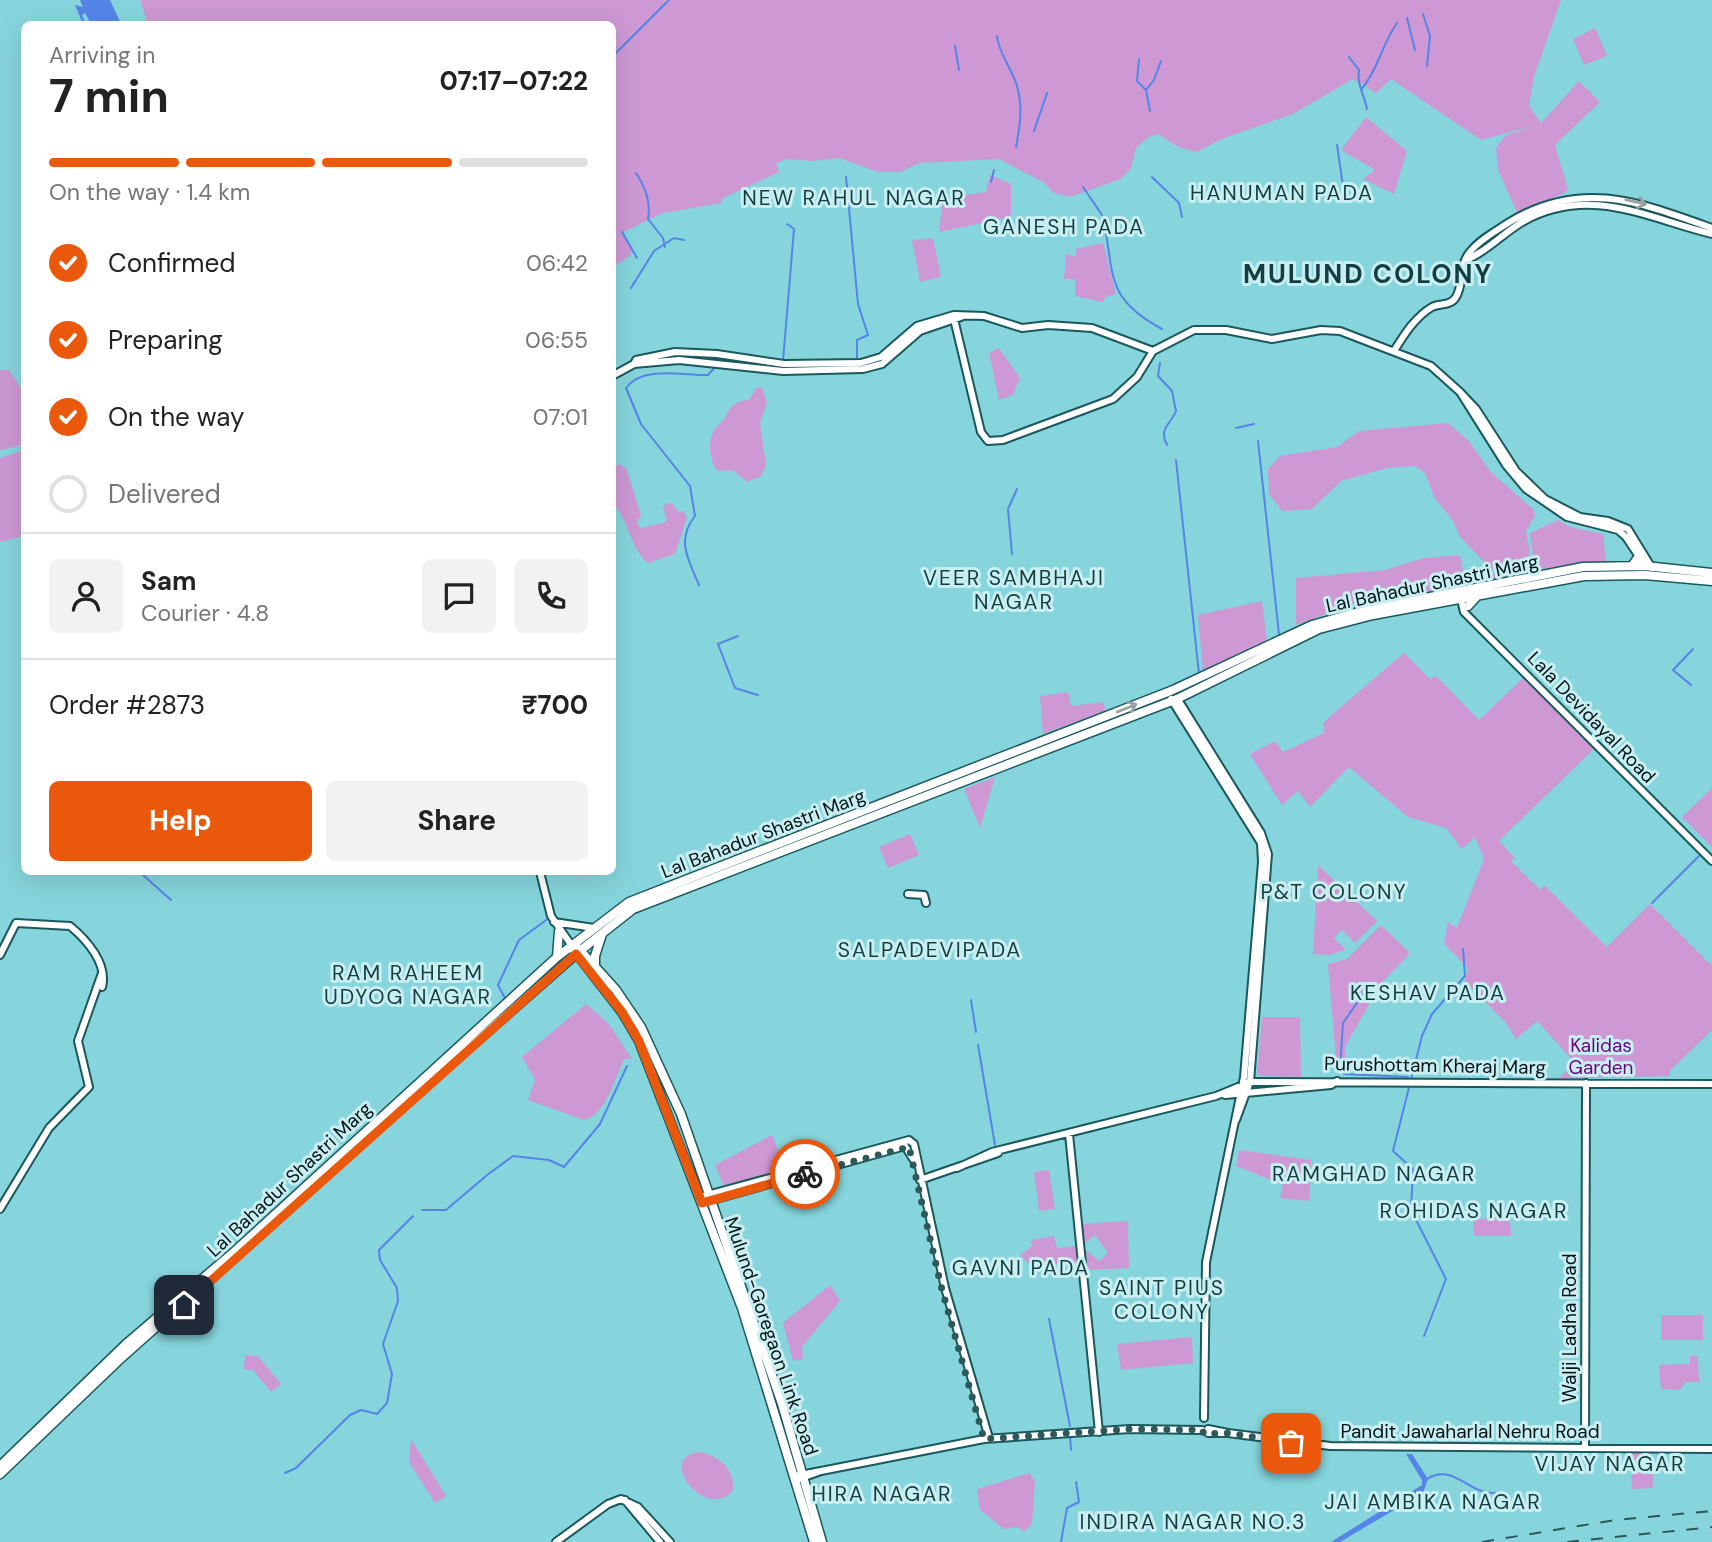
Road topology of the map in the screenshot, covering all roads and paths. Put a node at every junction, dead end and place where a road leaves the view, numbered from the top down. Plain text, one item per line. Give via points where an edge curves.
1 (1712, 228) edge
2 (1712, 234) edge
3 (1466, 260) junction
4 (954, 317) junction
5 (1153, 351) junction
6 (1394, 351) junction
7 (616, 374) edge
8 (1588, 521) junction
9 (1639, 556) junction
10 (1632, 566) junction
11 (1651, 571) junction
12 (1712, 573) edge
13 (1712, 581) edge
14 (1463, 597) junction
15 (1170, 691) junction
16 (1177, 702) junction
17 (1218, 770) junction
18 (1712, 861) edge
19 (541, 875) edge
20 (663, 893) junction
21 (908, 894) dead end
22 (926, 903) dead end
23 (554, 922) junction
24 (559, 930) junction
25 (598, 930) junction
26 (576, 950) junction
27 (0, 955) edge
28 (557, 957) junction
29 (595, 966) junction
30 (609, 989) junction
31 (1266, 1081) junction
32 (1250, 1082) junction
33 (1337, 1082) junction
34 (1586, 1083) junction
35 (1712, 1084) edge
36 (1243, 1089) junction
37 (1266, 1089) junction
38 (1069, 1134) junction
39 (919, 1176) junction
40 (705, 1199) junction
41 (0, 1209) edge
42 (1205, 1430) junction
43 (1099, 1432) junction
44 (987, 1438) junction
45 (1585, 1448) junction
46 (1712, 1449) edge
47 (0, 1466) edge
48 (0, 1474) edge
49 (799, 1477) junction
50 (625, 1500) junction
51 (810, 1530) junction
52 (556, 1542) edge
53 (660, 1542) edge
54 (670, 1542) edge
55 (805, 1542) edge
56 (814, 1542) edge
57 (822, 1542) edge

3 -> 1 street via 1469,252 1517,218 1577,198 1634,201
2 - 3 street via 1608,205 1579,205 1526,220
3 - 6 street via 1457,296 1451,303 1428,310
4 - 5 street via 984,316 1022,328 1092,328
4 - 5 street via 981,432 988,441 1003,440 1113,399 1137,377
4 - 7 street via 920,331 882,364 783,372 718,358 634,364
5 - 6 street via 1194,330 1226,330 1272,339 1321,330 1340,331
6 - 8 street via 1431,366 1461,394 1506,465 1527,489 1559,513
8 - 9 street via 1618,530
8 - 11 street via 1608,521 1628,529
9 - 10 main road
9 - 11 street
10 - 11 main road, Lal Bahadur Shastri Marg
10 - 14 main road, Lal Bahadur Shastri Marg via 1583,568
11 - 12 main road, Lal Bahadur Shastri Marg
11 - 13 main road, Lal Bahadur Shastri Marg
11 - 14 main road, Lal Bahadur Shastri Marg via 1584,576
14 - 15 main road, Lal Bahadur Shastri Marg via 1369,609 1312,625
14 - 16 main road, Lal Bahadur Shastri Marg via 1319,629
14 - 18 street, Lala Devidayal Road via 1464,612
15 - 16 street
20 -> 15 main road, Lal Bahadur Shastri Marg
16 - 17 street
16 - 17 street
16 - 20 main road, Lal Bahadur Shastri Marg
17 - 32 street via 1261,833 1268,854
17 - 36 street via 1261,843
19 - 23 street
20 - 25 main road, Lal Bahadur Shastri Marg via 629,902
21 - 22 street via 924,895
23 - 24 street
23 - 25 street
24 - 26 street
24 - 28 main road
25 - 26 main road, Lal Bahadur Shastri Marg
25 - 29 main road
26 - 28 main road, Lal Bahadur Shastri Marg
26 - 29 main road, Mulund-Goregaon Link Road
26 - 30 main road, Mulund-Goregaon Link Road
26 - 48 main road, Lal Bahadur Shastri Marg via 118,1360
27 - 41 street via 16,923 54,924 74,929 99,958 104,978 78,1041 89,1087 50,1128
28 - 47 main road, Lal Bahadur Shastri Marg via 235,1251 125,1344
29 - 30 main road, Mulund-Goregaon Link Road
30 - 40 main road, Mulund-Goregaon Link Road via 639,1041
31 - 32 street, Purushottam Kheraj Marg
31 - 33 street, Purushottam Kheraj Marg
31 - 37 street
32 - 36 street
33 - 34 street, Purushottam Kheraj Marg
33 - 37 street
34 - 35 street, Purushottam Kheraj Marg
34 - 45 street, Walji Ladha Road
36 - 37 street
36 - 38 street
36 - 42 street via 1206,1262
38 - 39 street
38 - 43 street
39 - 40 street via 915,1157 905,1146
39 - 44 street via 942,1281
40 - 49 main road, Mulund-Goregaon Link Road
42 - 43 street
42 - 45 street, Pandit Jawaharlal Nehru Road via 1330,1446
43 - 44 street
44 - 49 street
45 - 46 street, Pandit Jawaharlal Nehru Road
49 - 51 main road
49 - 57 main road
50 - 52 street via 608,1504
50 - 53 street
50 - 54 street via 638,1507
51 - 55 main road
51 - 56 main road

